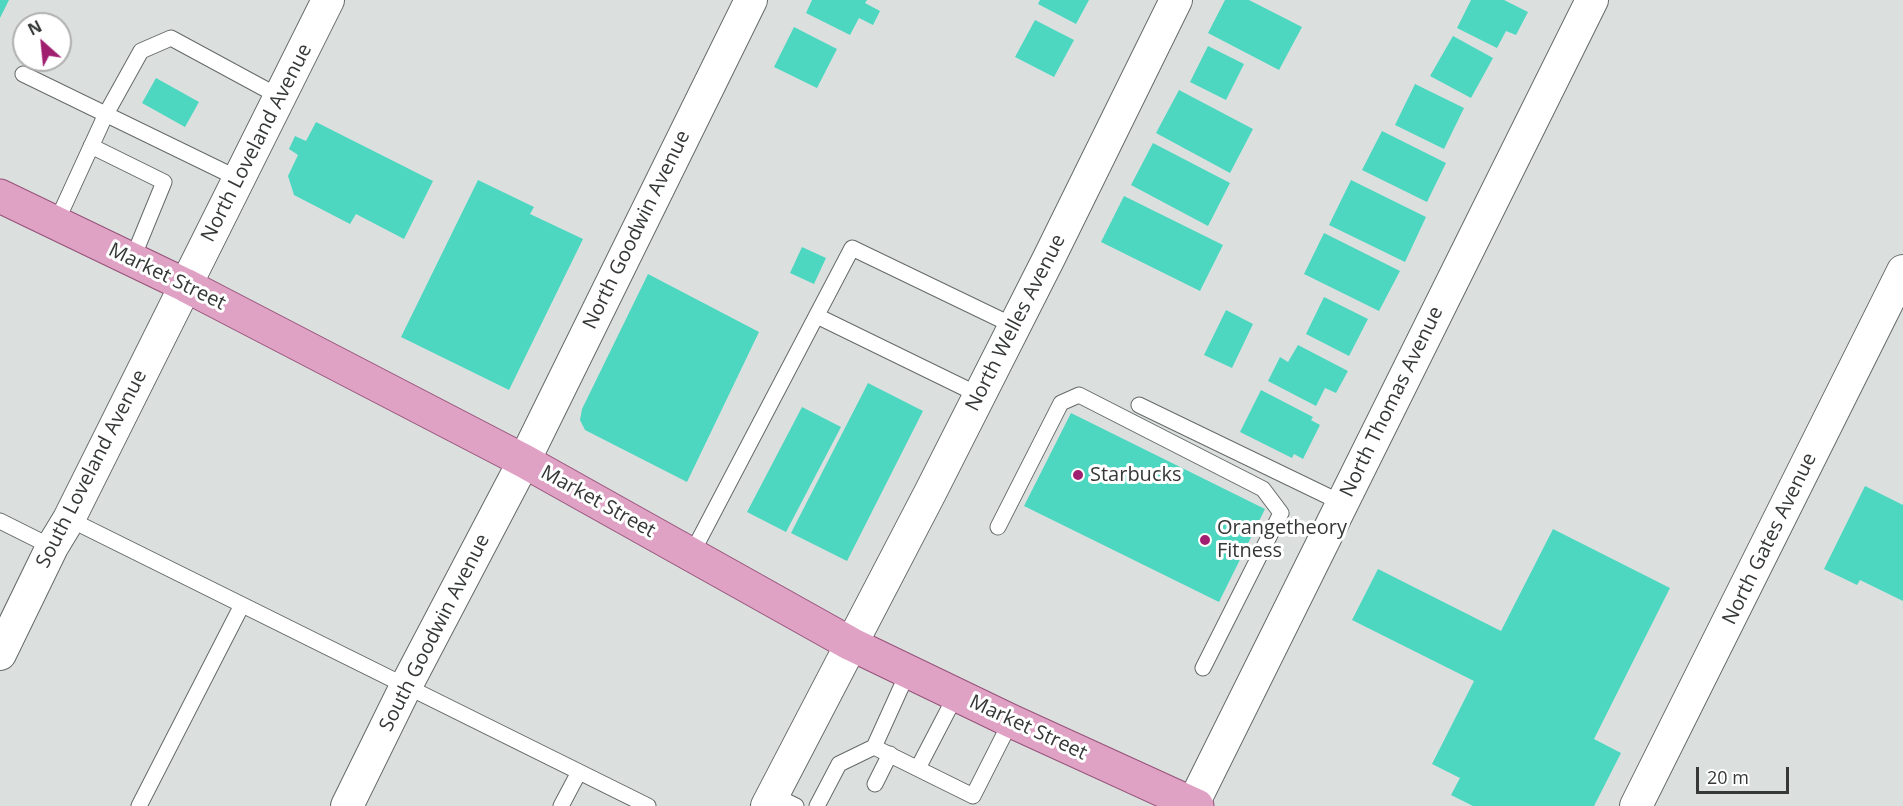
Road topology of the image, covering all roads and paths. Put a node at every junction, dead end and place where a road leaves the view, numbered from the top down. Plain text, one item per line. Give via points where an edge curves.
1 (328, 0) edge
2 (751, 0) edge
3 (1176, 0) edge
4 (1592, 0) edge
5 (24, 74) dead end
6 (280, 97) junction
7 (106, 114) junction
8 (91, 146) junction
9 (239, 178) junction
10 (0, 196) edge
11 (57, 223) junction
12 (132, 260) junction
13 (1903, 271) edge
14 (185, 285) junction
15 (817, 316) junction
16 (1014, 326) junction
17 (979, 395) junction
18 (1139, 405) dead end
19 (524, 461) junction
20 (1342, 503) junction
21 (69, 519) junction
22 (0, 521) edge
23 (998, 527) dead end
24 (52, 547) junction
25 (691, 555) junction
26 (242, 605) junction
27 (851, 644) junction
28 (0, 654) edge
29 (1203, 668) dead end
30 (908, 672) junction
31 (406, 686) junction
32 (956, 695) junction
33 (1011, 721) junction
34 (874, 747) junction
35 (890, 754) junction
36 (918, 768) junction
37 (579, 772) junction
38 (874, 784) dead end
39 (975, 801) edge
40 (779, 802) edge
41 (1194, 805) edge
42 (139, 806) edge
43 (348, 806) edge
44 (561, 806) edge
45 (648, 806) edge
46 (817, 806) edge
47 (1636, 806) edge

1 - 6 street, North Loveland Avenue
2 - 19 street, North Goodwin Avenue
3 - 16 street, North Welles Avenue
4 - 20 street, North Thomas Avenue
5 - 7 lane
6 - 7 lane via 171,39 141,51
6 - 9 street, North Loveland Avenue
7 - 8 lane
7 - 9 lane
8 - 11 lane
8 - 12 lane via 164,182
9 - 14 street, North Loveland Avenue
10 - 11 main road, Market Street
11 - 12 main road, Market Street
12 - 14 main road, Market Street
13 - 47 street, North Gates Avenue
14 - 19 main road, Market Street
14 - 21 street, South Loveland Avenue
15 - 16 lane via 852,248
15 - 17 lane
15 - 25 lane
16 - 17 street, North Welles Avenue
17 - 27 street, North Welles Avenue
18 - 20 lane
19 - 25 main road, Market Street
19 - 31 street, South Goodwin Avenue
20 - 41 street, North Thomas Avenue
21 - 24 street, South Loveland Avenue
21 - 26 lane
22 - 24 lane
23 - 29 lane via 1061,403 1079,395 1263,489 1281,513
24 - 28 street, South Loveland Avenue
25 - 27 main road, Market Street
26 - 31 lane
26 - 42 lane
27 - 30 main road, Market Street
27 - 40 street, North Welles Avenue
30 - 32 main road, Market Street
30 - 34 lane
31 - 37 lane
31 - 43 street, South Goodwin Avenue
32 - 33 main road, Market Street
32 - 36 lane
33 - 39 lane
33 - 41 main road, Market Street
34 - 35 lane
34 - 46 lane via 839,764
35 - 36 lane
35 - 38 lane
36 - 39 lane
37 - 44 lane
37 - 45 lane

